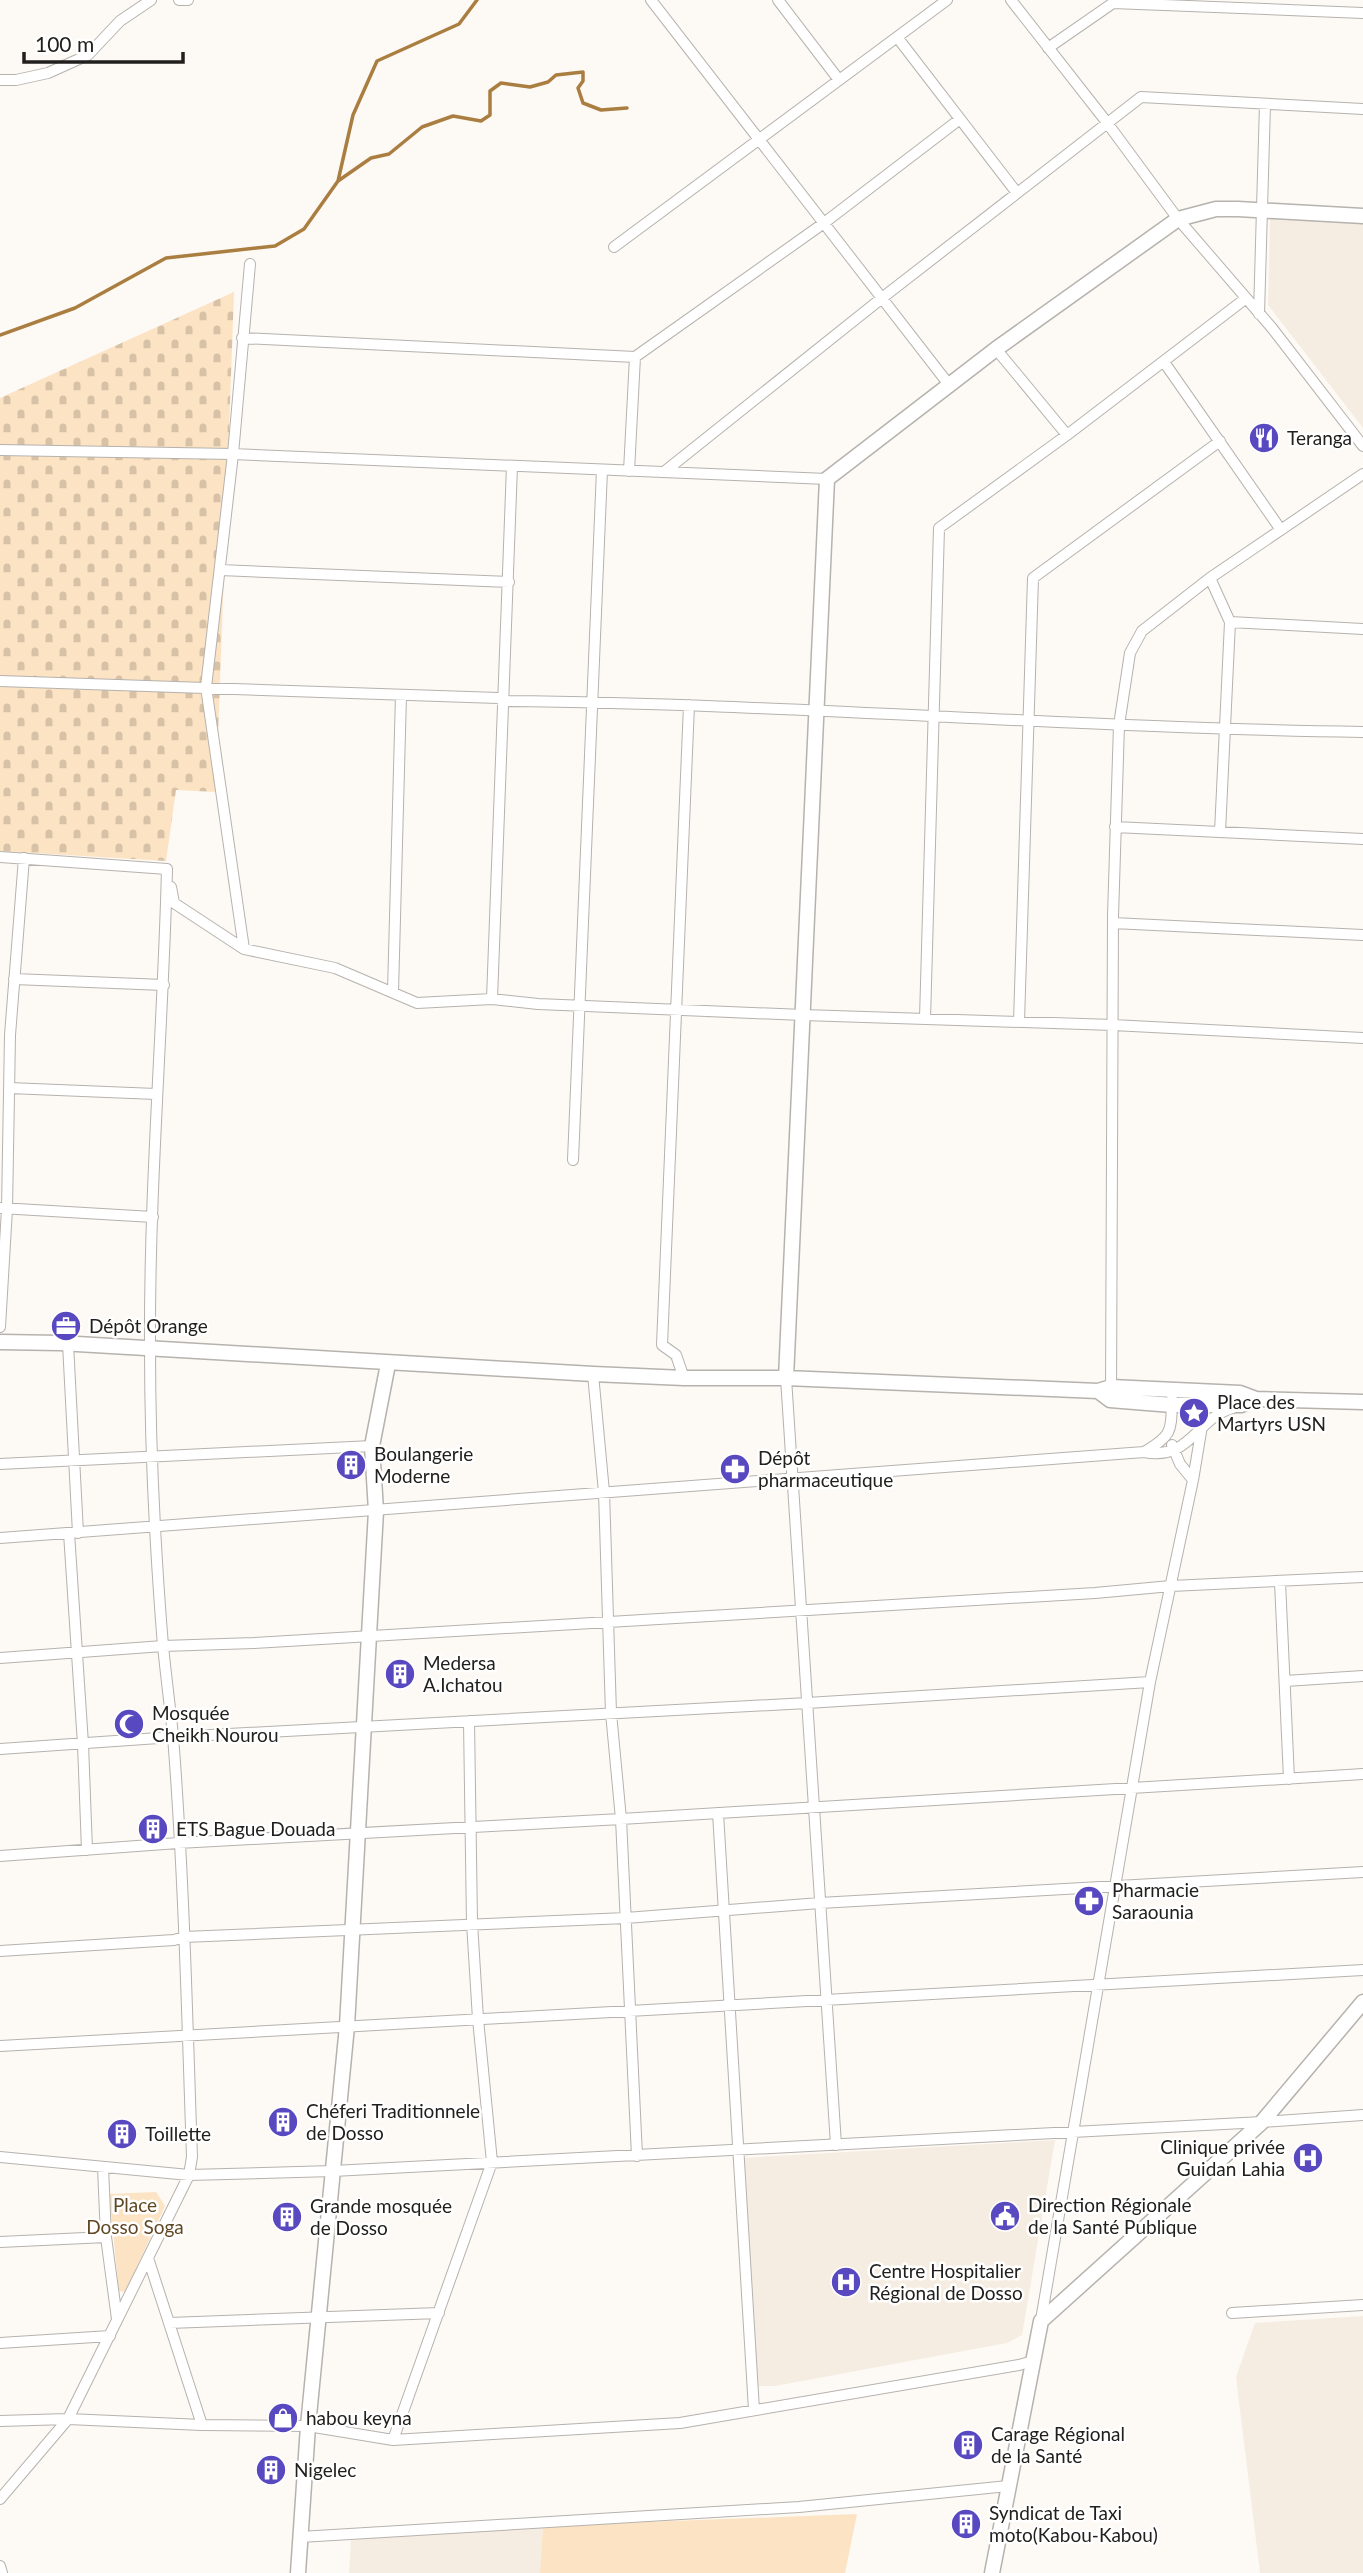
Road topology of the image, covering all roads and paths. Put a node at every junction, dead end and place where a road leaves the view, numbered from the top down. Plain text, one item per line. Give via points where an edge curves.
1 (151, 0) edge
2 (179, 0) edge
3 (188, 0) edge
4 (651, 0) edge
5 (778, 0) edge
6 (947, 0) edge
7 (1011, 0) edge
8 (1363, 13) edge
9 (897, 37) junction
10 (1048, 48) junction
11 (0, 80) edge
12 (839, 80) junction
13 (1265, 104) junction
14 (1363, 109) edge
15 (960, 118) junction
16 (1107, 123) junction
17 (759, 139) junction
18 (1017, 193) junction
19 (1261, 211) junction
20 (1363, 216) edge
21 (1178, 219) junction
22 (824, 223) junction
23 (614, 247) dead end
24 (250, 264) dead end
25 (882, 299) junction
26 (1245, 299) junction
27 (1259, 314) junction
28 (242, 338) junction
29 (996, 349) junction
30 (635, 357) junction
31 (1164, 362) junction
32 (950, 386) junction
33 (1068, 435) junction
34 (1220, 441) junction
35 (1363, 446) edge
36 (0, 450) edge
37 (233, 454) junction
38 (512, 466) junction
39 (602, 470) junction
40 (629, 471) junction
41 (664, 472) junction
42 (1363, 474) edge
43 (827, 479) junction
44 (1281, 530) junction
45 (220, 570) junction
46 (1210, 578) junction
47 (509, 582) junction
48 (1230, 622) junction
49 (1363, 629) edge
50 (0, 681) edge
51 (206, 687) junction
52 (401, 695) junction
53 (504, 701) junction
54 (592, 702) junction
55 (689, 705) junction
56 (817, 710) junction
57 (932, 715) junction
58 (1028, 720) junction
59 (1119, 724) junction
60 (1224, 730) junction
61 (1363, 732) edge
62 (1115, 827) junction
63 (1220, 832) junction
64 (1363, 839) edge
65 (0, 857) edge
66 (24, 858) junction
67 (167, 869) junction
68 (1113, 923) junction
69 (1363, 935) edge
70 (244, 950) junction
71 (14, 979) junction
72 (164, 985) junction
73 (393, 992) junction
74 (492, 999) junction
75 (579, 1006) junction
76 (675, 1010) junction
77 (803, 1016) junction
78 (925, 1019) junction
79 (1019, 1022) junction
80 (1113, 1024) junction
81 (5, 1035) edge
82 (1363, 1038) edge
83 (9, 1088) junction
84 (156, 1094) junction
85 (573, 1160) dead end
86 (3, 1209) edge
87 (153, 1217) junction
88 (0, 1327) edge
89 (0, 1342) edge
90 (68, 1344) junction
91 (150, 1349) junction
92 (388, 1364) junction
93 (593, 1374) junction
94 (684, 1378) junction
95 (786, 1378) junction
96 (1106, 1392) junction
97 (1172, 1397) junction
98 (1207, 1398) junction
99 (1256, 1399) junction
100 (1363, 1402) edge
101 (1241, 1405) junction
102 (1200, 1431) junction
103 (1169, 1433) junction
104 (372, 1446) junction
105 (1173, 1449) junction
106 (1144, 1452) junction
107 (1163, 1454) junction
108 (153, 1455) junction
109 (74, 1461) junction
110 (1178, 1461) junction
111 (0, 1464) edge
112 (793, 1478) junction
113 (1193, 1480) junction
114 (604, 1492) junction
115 (376, 1511) junction
116 (155, 1525) junction
117 (74, 1533) junction
118 (0, 1538) edge
119 (1363, 1577) edge
120 (1280, 1582) junction
121 (1171, 1586) junction
122 (801, 1611) junction
123 (610, 1622) junction
124 (368, 1636) junction
125 (163, 1646) junction
126 (76, 1654) junction
127 (0, 1658) edge
128 (1363, 1676) edge
129 (1285, 1681) junction
130 (1150, 1682) junction
131 (807, 1703) junction
132 (611, 1713) junction
133 (469, 1721) junction
134 (364, 1728) junction
135 (173, 1737) junction
136 (83, 1744) junction
137 (0, 1749) edge
138 (1363, 1774) edge
139 (1289, 1779) junction
140 (1132, 1788) junction
141 (814, 1807) junction
142 (718, 1813) junction
143 (621, 1819) junction
144 (471, 1827) junction
145 (358, 1834) junction
146 (178, 1843) junction
147 (87, 1850) junction
148 (0, 1856) edge
149 (1363, 1872) edge
150 (1115, 1886) junction
151 (820, 1903) junction
152 (724, 1909) junction
153 (626, 1918) junction
154 (472, 1923) junction
155 (352, 1929) junction
156 (184, 1937) junction
157 (0, 1951) edge
158 (1363, 1970) edge
159 (1099, 1985) junction
160 (826, 2000) junction
161 (1363, 2002) edge
162 (730, 2005) junction
163 (630, 2011) junction
164 (478, 2019) junction
165 (347, 2026) junction
166 (188, 2035) junction
167 (0, 2046) edge
168 (1363, 2115) edge
169 (1262, 2122) junction
170 (1072, 2132) junction
171 (836, 2145) junction
172 (738, 2150) junction
173 (637, 2156) junction
174 (0, 2157) edge
175 (492, 2162) junction
176 (103, 2166) junction
177 (333, 2171) junction
178 (190, 2175) junction
179 (106, 2237) junction
180 (0, 2242) edge
181 (148, 2258) junction
182 (1363, 2305) edge
183 (1232, 2312) dead end
184 (439, 2313) junction
185 (319, 2316) junction
186 (117, 2319) junction
187 (1041, 2321) junction
188 (169, 2323) junction
189 (110, 2336) junction
190 (0, 2343) edge
191 (1033, 2361) junction
192 (754, 2410) junction
193 (68, 2419) junction
194 (0, 2421) edge
195 (202, 2425) junction
196 (308, 2426) junction
197 (393, 2440) junction
198 (1008, 2486) junction
199 (0, 2499) edge
200 (300, 2538) junction
201 (0, 2566) edge
202 (2, 2573) edge
203 (298, 2573) edge
204 (992, 2573) edge

1 - 11 street via 120,21 88,55 48,73
2 - 3 street
4 - 17 street
5 - 12 street
6 - 9 street
7 - 10 street
8 - 10 street via 1112,3
9 - 12 street
9 - 15 street
10 - 16 street
12 - 17 street
13 - 14 street
13 - 16 street via 1141,97
13 - 19 street
15 - 18 street
15 - 22 street
16 - 18 street
16 - 21 street
17 - 22 street
17 - 23 street
18 - 25 street
19 - 20 street
19 - 21 street via 1216,209
19 - 27 street
21 - 26 street
21 - 29 street
22 - 25 street
22 - 30 street
24 - 28 street
25 - 32 street
25 - 41 street
26 - 27 street
26 - 31 street
27 - 35 street
28 - 30 street
28 - 37 street
29 - 32 street
29 - 33 street
30 - 40 street
31 - 33 street
31 - 34 street
32 - 43 street
33 - 57 street via 939,528
34 - 44 street
34 - 58 street via 1033,578
36 - 37 street
37 - 38 street
37 - 45 street
38 - 39 street
38 - 47 street
39 - 40 street
39 - 54 street
40 - 41 street
41 - 43 street
42 - 44 street
43 - 56 street
44 - 46 street
45 - 47 street
45 - 51 street
46 - 48 street
46 - 59 street via 1142,631 1130,653
47 - 53 street
48 - 49 street
48 - 60 street
50 - 51 street
51 - 52 street
51 - 70 street
52 - 53 street
52 - 73 street
53 - 54 street
53 - 74 street
54 - 55 street
54 - 75 street
55 - 56 street
55 - 76 street
56 - 57 street
56 - 77 street
57 - 58 street
57 - 78 street
58 - 59 street
58 - 79 street
59 - 60 street
59 - 62 street
60 - 61 street
60 - 63 street
62 - 63 street
62 - 68 street
63 - 64 street
65 - 66 street
66 - 67 street
66 - 71 street
67 - 70 street via 174,903
67 - 72 street
68 - 69 street
68 - 80 street
70 - 73 street via 335,968
71 - 72 street
71 - 81 street
72 - 84 street
73 - 74 street via 416,1003
74 - 75 street
75 - 76 street
75 - 85 street
76 - 77 street
76 - 94 street via 662,1345 676,1355
77 - 78 street
77 - 95 street
78 - 79 street
79 - 80 street
80 - 82 street
80 - 96 street
81 - 83 street
83 - 84 street
83 - 86 street
84 - 87 street
86 - 87 street
86 - 88 street
87 - 91 street
89 - 90 street
90 - 91 street
90 - 109 street
91 - 92 street
91 - 108 street
92 - 93 street
92 - 104 street
93 - 94 street
93 - 114 street
94 - 95 street
95 - 96 street
95 - 112 street
96 - 97 street
97 - 98 street
97 - 103 street
98 - 99 street via 1240,1393
98 - 101 street
98 - 102 street
99 - 100 street
99 - 101 street
101 - 102 street via 1216,1416
102 - 105 street
102 - 113 street
103 - 105 street
103 - 106 street
104 - 108 street
104 - 115 street
105 - 107 street
105 - 110 street
106 - 107 street
106 - 112 street
107 - 110 street
108 - 109 street
108 - 116 street
109 - 111 street
109 - 117 street
110 - 113 street
112 - 114 street
112 - 122 street
113 - 121 street
114 - 115 street
114 - 123 street
115 - 116 street
115 - 124 street
116 - 117 street
116 - 125 street
117 - 118 street
117 - 126 street
119 - 120 street
120 - 121 street
120 - 129 street
121 - 122 street
121 - 130 street
122 - 123 street
122 - 131 street
123 - 124 street
123 - 132 street
124 - 125 street
124 - 134 street
125 - 126 street
125 - 135 street
126 - 127 street
126 - 136 street
128 - 129 street
129 - 139 street
130 - 131 street
130 - 140 street
131 - 132 street
131 - 141 street
132 - 133 street
132 - 143 street
133 - 134 street
133 - 144 street
134 - 135 street
134 - 145 street
135 - 136 street
135 - 146 street
136 - 137 street
136 - 147 street
138 - 139 street
139 - 140 street
140 - 141 street
140 - 150 street
141 - 142 street
141 - 151 street
142 - 143 street
142 - 152 street
143 - 144 street
143 - 153 street
144 - 145 street
144 - 154 street
145 - 146 street
145 - 155 street
146 - 147 street
146 - 156 street
147 - 148 street
149 - 150 street
150 - 151 street
150 - 159 street
151 - 152 street
151 - 160 street
152 - 153 street
152 - 162 street
153 - 154 street
153 - 163 street
154 - 155 street
154 - 164 street
155 - 156 street
155 - 165 street
156 - 157 street
156 - 166 street
158 - 159 street
159 - 160 street
159 - 170 street
160 - 162 street
160 - 171 street
161 - 169 street
162 - 163 street
162 - 172 street
163 - 164 street
163 - 173 street
164 - 165 street
164 - 175 street
165 - 166 street
165 - 177 street
166 - 167 street
166 - 178 street
168 - 169 street
169 - 170 street
169 - 187 street
170 - 171 street
170 - 187 street
171 - 172 street
172 - 173 street
172 - 192 street
173 - 175 street
174 - 176 street
175 - 177 street
175 - 184 street
176 - 178 street
176 - 179 street
177 - 178 street
177 - 185 street
178 - 181 street
179 - 180 street
179 - 186 street
181 - 186 street
181 - 188 street
182 - 183 street
184 - 185 street
184 - 197 street
185 - 188 street
185 - 196 street
186 - 189 street
187 - 191 street
188 - 195 street
189 - 190 street
189 - 193 street
191 - 192 street
191 - 198 street
192 - 197 street via 680,2423
193 - 194 street
193 - 195 street
193 - 199 street
195 - 196 street
196 - 197 street
196 - 200 street
198 - 200 street via 799,2507
198 - 204 street
200 - 203 street
201 - 202 street

